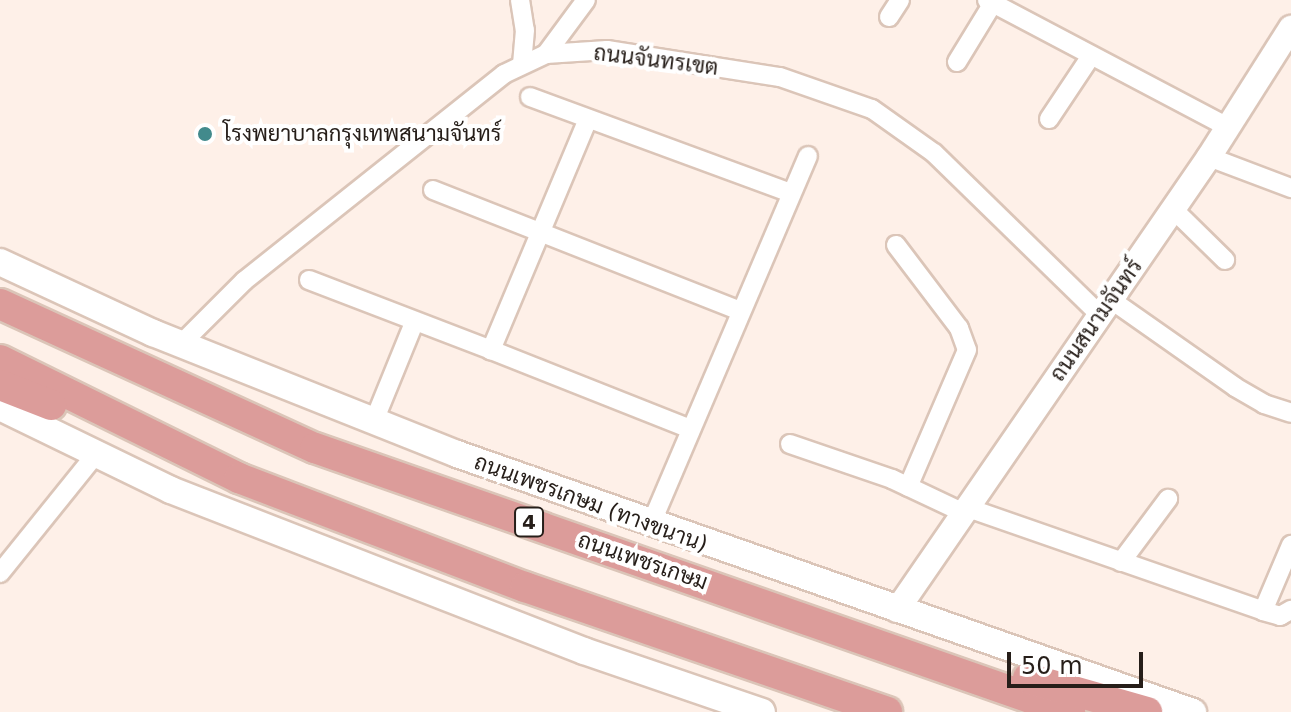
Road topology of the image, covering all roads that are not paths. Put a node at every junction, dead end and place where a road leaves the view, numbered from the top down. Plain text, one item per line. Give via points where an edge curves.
1 (520, 0) edge
2 (586, 0) edge
3 (900, 0) edge
4 (990, 2) edge
5 (889, 17) dead end
6 (1291, 28) edge
7 (546, 54) junction
8 (1091, 56) junction
9 (957, 62) dead end
10 (522, 64) junction
11 (530, 97) dead end
12 (588, 119) junction
13 (1049, 119) dead end
14 (1226, 126) junction
15 (808, 156) dead end
16 (1209, 157) junction
17 (1291, 188) edge
18 (433, 190) dead end
19 (791, 193) junction
20 (1173, 209) junction
21 (540, 228) junction
22 (896, 245) dead end
23 (1225, 260) dead end
24 (0, 262) edge
25 (309, 280) dead end
26 (0, 304) edge
27 (1105, 307) junction
28 (738, 310) junction
29 (414, 323) junction
30 (182, 343) junction
31 (491, 350) junction
32 (0, 360) edge
33 (0, 385) edge
34 (0, 407) edge
35 (1291, 413) edge
36 (374, 421) junction
37 (688, 428) junction
38 (790, 444) dead end
39 (96, 454) junction
40 (239, 478) junction
41 (908, 487) junction
42 (1168, 499) dead end
43 (966, 510) junction
44 (651, 524) junction
45 (1291, 545) edge
46 (1121, 562) junction
47 (3, 563) edge
48 (897, 610) junction
49 (1291, 610) edge
50 (1263, 611) junction
51 (845, 630) junction
52 (883, 711) edge
53 (762, 712) edge
54 (1070, 712) edge
55 (1147, 712) edge
56 (1193, 712) edge

1 - 10 street via 525,30
2 - 7 street
3 - 5 street
4 - 8 street
4 - 9 street
6 - 14 street, ถนนสนามจันทร์
7 - 10 street, ถนนจันทรเขต
7 - 27 street, ถนนจันทรเขต via 607,50 780,77 872,109 934,153
8 - 13 street
8 - 14 street
10 - 30 street, ถนนจันทรเขต via 455,108 253,273
11 - 12 street
12 - 19 street
12 - 21 street
14 - 16 street, ถนนสนามจันทร์
15 - 19 street
16 - 17 street
16 - 20 street, ถนนสนามจันทร์
18 - 21 street
19 - 28 street
20 - 23 street
20 - 27 street, ถนนสนามจันทร์
21 - 28 street
21 - 31 street
22 - 41 street via 959,328 967,350
24 - 30 main road, ถนนเพชรเกษม (ทางขนาน) / 4
25 - 29 street
26 - 51 highway, ถนนเพชรเกษม / 4 via 315,448
27 - 35 street, ถนนจันทรเขต via 1264,404
27 - 43 street, ถนนสนามจันทร์
28 - 37 street
29 - 31 street
29 - 36 street
30 - 36 main road, ถนนเพชรเกษม (ทางขนาน) / 4
31 - 37 street
32 - 40 highway
33 - 40 highway
34 - 39 main road
36 - 44 main road, ถนนเพชรเกษม (ทางขนาน) / 4
37 - 44 street
38 - 41 street
39 - 47 street
39 - 53 main road via 171,490 584,651
40 - 52 highway via 497,577
41 - 43 street
42 - 46 street
43 - 46 street
43 - 48 street, ถนนสนามจันทร์
44 - 48 main road, ถนนเพชรเกษม (ทางขนาน) / 4
45 - 50 street
46 - 50 street
48 - 56 main road, ถนนเพชรเกษม (ทางขนาน) / 4
49 - 50 street via 1280,616
51 - 54 highway, ถนนเพชรเกษม / 4
51 - 55 highway

